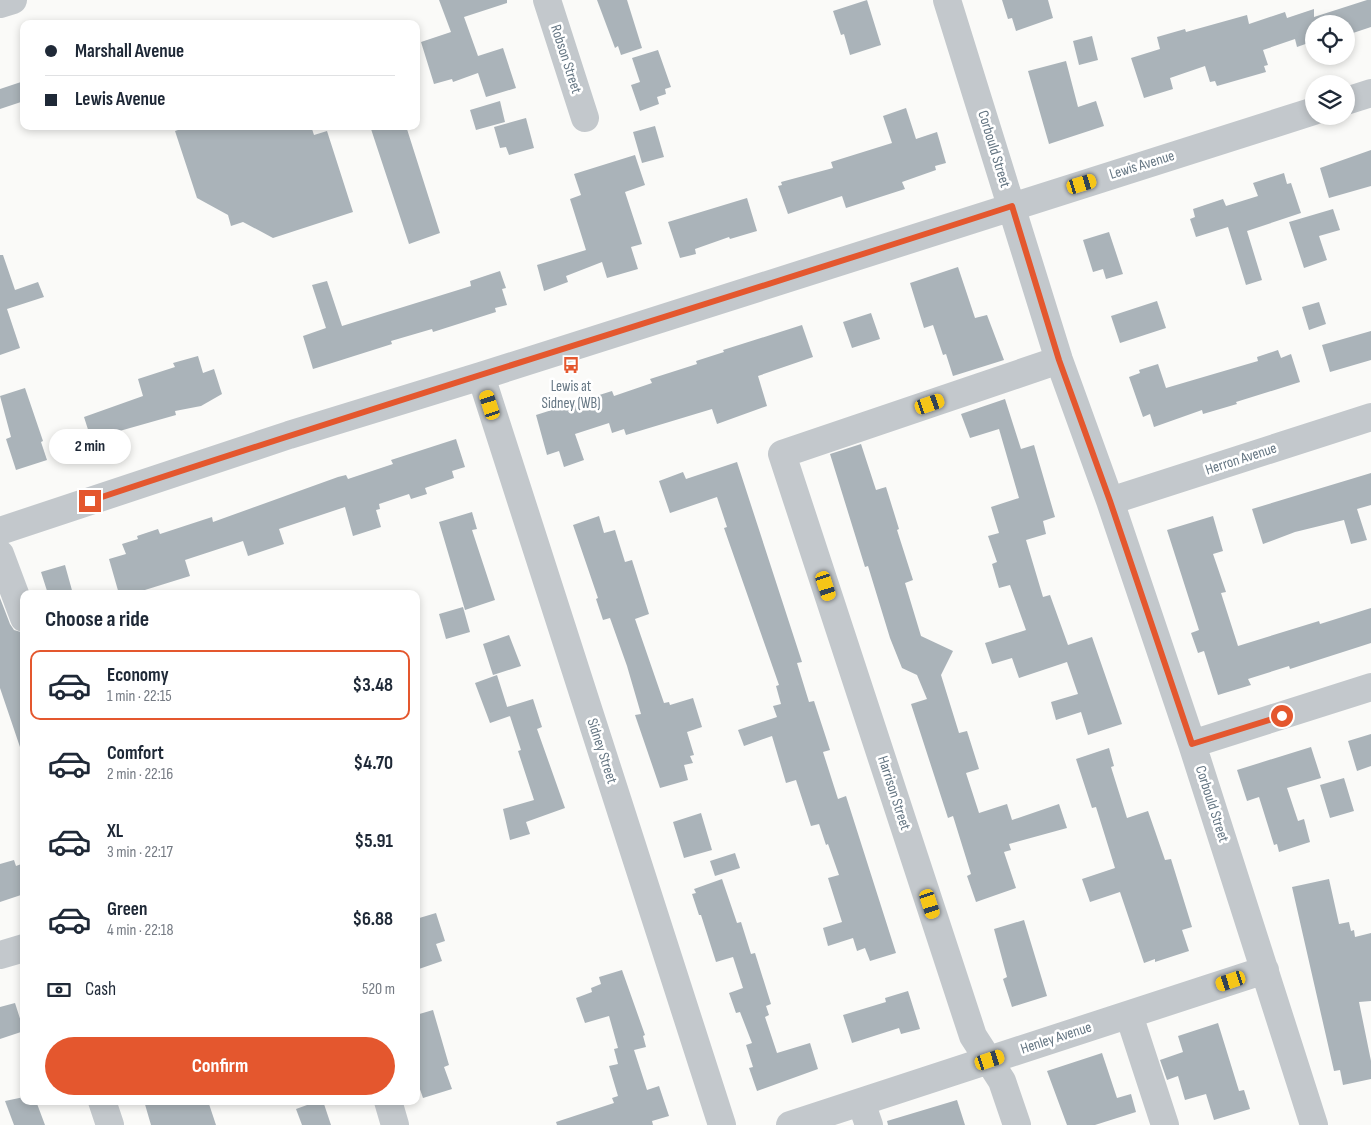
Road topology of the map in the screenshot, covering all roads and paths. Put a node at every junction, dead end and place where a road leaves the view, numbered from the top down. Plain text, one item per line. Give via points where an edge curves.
1 (13, 0) edge
2 (547, 0) edge
3 (947, 0) edge
4 (0, 4) edge
5 (1371, 93) edge
6 (1355, 98) edge
7 (1305, 114) edge
8 (586, 118) dead end
9 (1012, 206) junction
10 (1059, 360) junction
11 (481, 376) junction
12 (1371, 417) edge
13 (1110, 501) junction
14 (0, 532) edge
15 (0, 554) edge
16 (20, 607) edge
17 (1371, 687) edge
18 (1192, 744) junction
19 (20, 949) edge
20 (0, 955) edge
21 (1265, 970) junction
22 (1129, 1014) junction
23 (990, 1060) junction
24 (103, 1105) edge
25 (389, 1105) edge
26 (865, 1114) edge
27 (110, 1125) edge
28 (395, 1125) edge
29 (722, 1125) edge
30 (790, 1125) edge
31 (1017, 1125) edge
32 (1165, 1125) edge
33 (1314, 1125) edge

1 - 4 street
2 - 8 street, Robson Street
3 - 9 street, Corbould Street
5 - 6 street
7 - 9 street, Lewis Avenue
9 - 10 street, Corbould Street
9 - 11 street, Lewis Avenue
10 - 13 street, Corbould Street
10 - 23 street, Harrison Street via 782,454 974,1036
11 - 14 street, Lewis Avenue via 289,435
11 - 29 street, Sidney Street
12 - 13 street, Herron Avenue
13 - 18 street, Corbould Street
15 - 16 street
17 - 18 street
18 - 21 street, Corbould Street
19 - 20 street
21 - 22 street, Henley Avenue
21 - 33 street, Corbould Street
22 - 23 street, Henley Avenue
22 - 32 street
23 - 26 street, Henley Avenue
23 - 31 street, Harrison Street via 1002,1081
24 - 27 street
25 - 28 street
26 - 30 street, Henley Avenue

